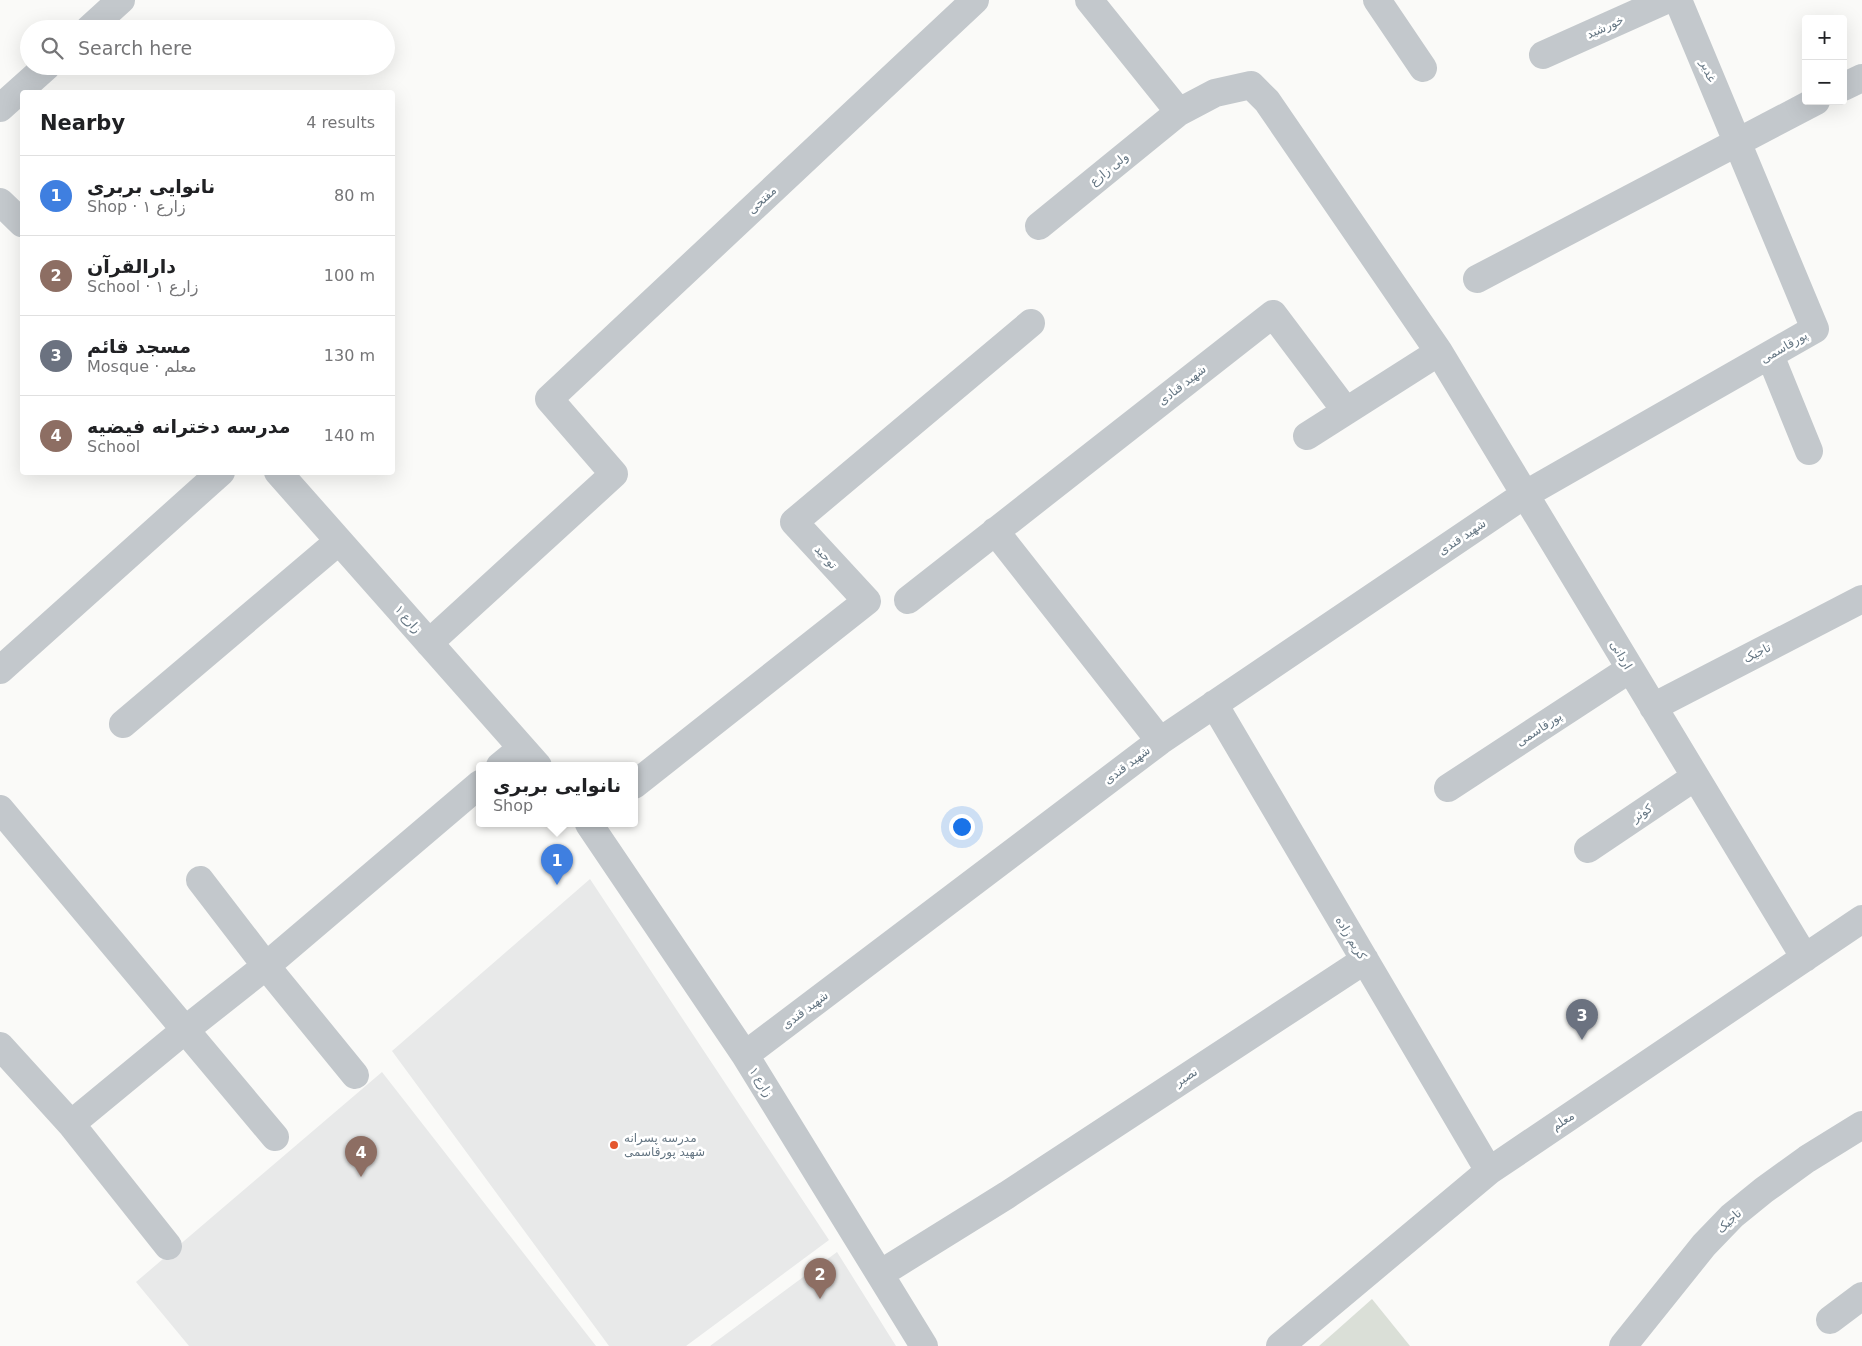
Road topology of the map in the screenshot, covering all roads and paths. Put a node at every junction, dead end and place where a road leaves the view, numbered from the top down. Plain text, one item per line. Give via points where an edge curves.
1 (121, 0) edge
2 (975, 0) edge
3 (1089, 0) edge
4 (1377, 0) edge
5 (1666, 0) edge
6 (1678, 0) edge
7 (99, 20) edge
8 (1544, 55) dead end
9 (1423, 68) dead end
10 (37, 75) edge
11 (1862, 78) edge
12 (1847, 85) edge
13 (20, 90) edge
14 (20, 90) edge
15 (1808, 105) edge
16 (0, 108) edge
17 (1179, 112) junction
18 (1737, 141) junction
19 (0, 202) edge
20 (20, 221) edge
21 (1039, 226) dead end
22 (1478, 279) dead end
23 (1031, 323) dead end
24 (1439, 352) junction
25 (1770, 355) junction
26 (1346, 411) junction
27 (1307, 436) dead end
28 (1809, 451) dead end
29 (218, 475) edge
30 (281, 475) edge
31 (1524, 495) junction
32 (995, 531) junction
33 (339, 541) junction
34 (1862, 599) edge
35 (908, 600) dead end
36 (429, 643) junction
37 (1630, 669) junction
38 (0, 670) edge
39 (1214, 704) junction
40 (1653, 707) junction
41 (123, 724) dead end
42 (1160, 741) junction
43 (530, 757) edge
44 (513, 762) edge
45 (1695, 776) junction
46 (638, 782) edge
47 (476, 787) edge
48 (1448, 788) dead end
49 (0, 809) edge
50 (591, 827) edge
51 (1588, 850) dead end
52 (200, 880) dead end
53 (1862, 919) edge
54 (1805, 958) junction
55 (1365, 960) junction
56 (266, 966) junction
57 (185, 1030) junction
58 (0, 1046) edge
59 (745, 1055) junction
60 (355, 1075) dead end
61 (71, 1124) junction
62 (1862, 1125) edge
63 (275, 1137) dead end
64 (1489, 1171) junction
65 (168, 1246) dead end
66 (880, 1274) junction
67 (1862, 1296) edge
68 (1830, 1320) dead end
69 (924, 1346) edge
70 (1280, 1346) edge
71 (1622, 1346) edge

1 - 7 street
2 - 36 street, مفتحی via 549,400 614,474
3 - 17 street
4 - 9 street
5 - 8 street, خورشید
6 - 18 street, غدیر
10 - 13 street
11 - 12 street
14 - 16 street
15 - 18 street
17 - 21 street, ولی زارع
17 - 24 street, ولی زارع via 1215,93 1250,85 1267,101
18 - 22 street
18 - 25 street, پورقاسمی via 1815,329
19 - 20 street
23 - 46 street, توحید via 794,522 867,601
24 - 26 street
24 - 31 street, اردانی
25 - 28 street
25 - 31 street, پورقاسمی
26 - 27 street
26 - 32 street, شهید قنادی via 1272,314
29 - 38 street
30 - 33 street, زارع ۱
31 - 37 street, اردانی
31 - 39 street, شهید قندی
32 - 35 street, شهید قنادی
32 - 42 street
33 - 36 street, زارع ۱
33 - 41 street
34 - 40 street, تاجیک
36 - 43 street, زارع ۱
37 - 40 street, اردانی
37 - 48 street, پورقاسمی
39 - 42 street, شهید قندی
39 - 55 street, کریم زاده
40 - 45 street, اردانی
42 - 59 street, شهید قندی
43 - 44 street
45 - 51 street, کوثر
45 - 54 street, اردانی
47 - 56 street
49 - 57 street
50 - 59 street, زارع ۱
52 - 56 street
53 - 54 street, معلم
54 - 64 street, معلم
55 - 64 street, کریم زاده
55 - 66 street, نصیر
56 - 57 street
56 - 60 street
57 - 61 street
57 - 63 street
58 - 61 street
59 - 66 street, زارع ۱
61 - 65 street
62 - 71 street, تاجیک via 1807,1159 1732,1216 1704,1244
64 - 70 street, معلم
66 - 69 street, زارع ۱
67 - 68 street

